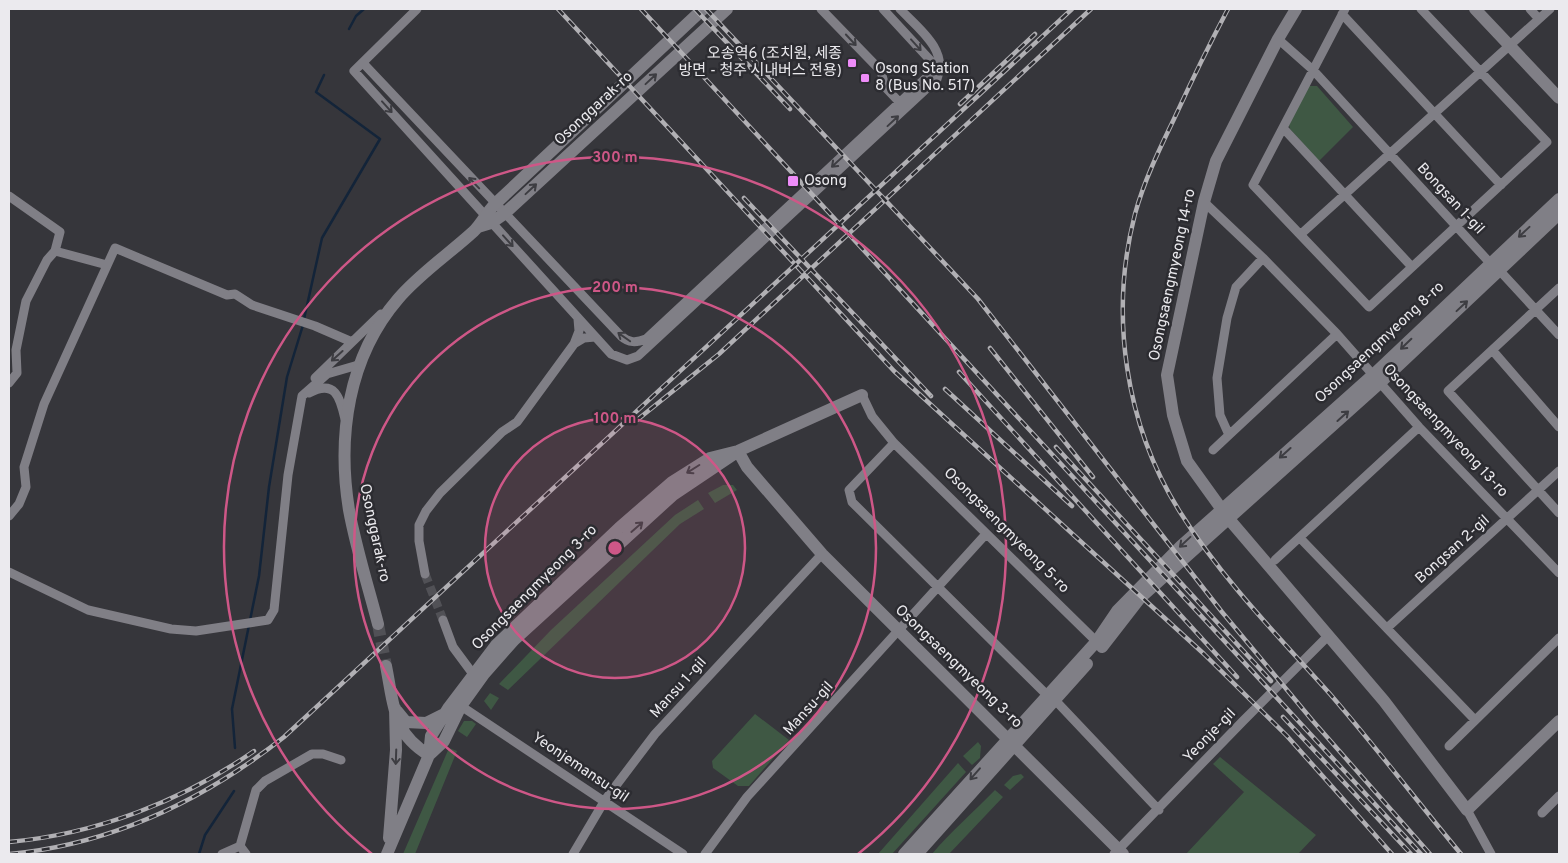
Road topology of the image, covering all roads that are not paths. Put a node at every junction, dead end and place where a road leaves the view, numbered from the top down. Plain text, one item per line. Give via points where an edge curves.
1 (417, 9) edge
2 (703, 9) edge
3 (727, 9) edge
4 (821, 9) edge
5 (883, 9) edge
6 (900, 9) edge
7 (1296, 9) edge
8 (1421, 9) edge
9 (1475, 9) edge
10 (1530, 9) edge
11 (1550, 9) edge
12 (1343, 12) edge
13 (1539, 19) junction
14 (1278, 39) junction
15 (1510, 45) junction
16 (363, 63) junction
17 (1313, 70) junction
18 (1480, 72) junction
19 (1559, 98) edge
20 (903, 106) junction
21 (1434, 114) junction
22 (1283, 128) junction
23 (1390, 154) junction
24 (1501, 185) junction
25 (1344, 195) junction
26 (9, 196) edge
27 (1559, 198) edge
28 (1204, 202) junction
29 (495, 204) junction
30 (504, 214) junction
31 (1559, 214) edge
32 (488, 219) junction
33 (1457, 226) junction
34 (1301, 234) junction
35 (55, 251) junction
36 (1263, 258) junction
37 (107, 265) junction
38 (1412, 267) junction
39 (1495, 267) junction
40 (1559, 288) edge
41 (398, 299) junction
42 (1536, 309) junction
43 (578, 319) junction
44 (1336, 334) junction
45 (1559, 335) edge
46 (595, 337) junction
47 (352, 342) junction
48 (574, 344) junction
49 (1493, 351) junction
50 (358, 364) junction
51 (1378, 378) junction
52 (9, 383) edge
53 (862, 394) joint
54 (302, 396) junction
55 (345, 420) junction
56 (1559, 426) edge
57 (1419, 427) junction
58 (1229, 435) junction
59 (894, 443) junction
60 (1213, 450) dead end
61 (738, 451) junction
62 (1559, 471) edge
63 (1538, 490) junction
64 (1559, 513) edge
65 (1225, 514) junction
66 (9, 516) edge
67 (1508, 518) junction
68 (986, 534) junction
69 (1300, 538) junction
70 (822, 554) junction
71 (1275, 560) dead end
72 (9, 572) edge
73 (1559, 573) edge
74 (425, 574) tunnel mouth
75 (938, 587) junction
76 (443, 620) tunnel mouth
77 (378, 624) tunnel mouth
78 (1387, 628) junction
79 (898, 631) junction
80 (1327, 637) junction
81 (1559, 638) edge
82 (1099, 644) junction
83 (386, 666) tunnel mouth
84 (473, 674) junction
85 (1051, 698) junction
86 (462, 706) junction
87 (395, 708) junction
88 (444, 714) junction
89 (1475, 720) junction
90 (1559, 721) edge
91 (1011, 740) junction
92 (1449, 746) dead end
93 (429, 754) junction
94 (341, 760) dead end
95 (1559, 796) edge
96 (605, 800) junction
97 (1159, 810) junction
98 (1467, 810) junction
99 (1542, 813) dead end
100 (240, 846) junction
101 (1119, 852) edge
102 (222, 854) edge
103 (246, 854) edge
104 (387, 854) edge
105 (573, 854) edge
106 (683, 854) edge
107 (706, 854) edge
108 (904, 854) edge
109 (917, 854) edge
110 (1491, 854) edge

1 - 16 street
2 - 29 street, Osonggarak-ro
30 -> 3 street, Osonggarak-ro
4 -> 20 street via 881,71 885,88
5 -> 20 street via 930,60 928,76
6 - 20 street via 936,48 941,69 930,87
7 - 14 street, Osongsaengmyeong 14-ro
8 - 18 street
9 - 15 street
10 - 13 street
11 - 13 street
12 - 17 street
12 - 21 street
13 - 15 street
14 - 17 street, Bongsan 1-gil
14 - 28 street, Osongsaengmyeong 14-ro via 1216,161
15 - 18 street
15 - 19 street
29 -> 16 street
16 -> 32 street via 354,71
17 - 22 street
17 - 23 street, Bongsan 1-gil
18 - 21 street
18 - 24 street via 1547,142
20 -> 30 street via 646,339 640,341 629,342 621,336
46 -> 20 street via 619,359 638,356
21 - 23 street
21 - 24 street
22 - 25 street
22 - 34 street via 1253,185
23 - 25 street
23 - 33 street, Bongsan 1-gil
24 - 33 street
25 - 34 street
25 - 38 street
26 - 35 street via 60,232
27 -> 39 street, Osongsaengmyeong 8-ro
28 - 36 street, Osongsaengmyeong 13-ro
28 - 65 street, Osongsaengmyeong 14-ro via 1167,375 1173,415 1187,461
29 - 30 street
29 - 32 street, Osonggarak-ro
30 - 32 street, Osonggarak-ro
31 - 39 street, Osongsaengmyeong 8-ro
32 - 41 street, Osonggarak-ro
32 -> 43 street
33 - 38 street
33 - 39 street, Bongsan 1-gil
34 - 38 street via 1369,308
35 - 37 street
35 - 52 street via 26,301 19,324 17,373
36 - 44 street, Osongsaengmyeong 13-ro
36 - 58 street via 1236,287 1226,318 1217,378 1220,415
37 - 47 street via 115,248
37 - 66 street via 44,404 24,467 26,487 19,504
39 - 42 street, Bongsan 1-gil
39 - 51 street, Osongsaengmyeong 8-ro
40 - 42 street
41 - 47 street
41 - 50 street, Osonggarak-ro
42 - 45 street
42 - 49 street
43 - 46 street
43 - 48 street via 579,331
44 - 51 street, Osongsaengmyeong 13-ro
44 - 58 street
46 - 48 street via 584,338
47 -> 54 street via 316,376
48 - 74 street via 517,422 502,432 426,511 419,525
49 - 56 street
49 - 63 street via 1448,391
50 - 54 street via 328,374
50 - 55 street, Osonggarak-ro
51 - 57 street, Osongsaengmyeong 13-ro
51 - 65 street, Osongsaengmyeong 8-ro
53 - 59 street, Osongsaengmyeong 5-ro via 872,416
53 - 61 street, Osongsaengmyeong 5-ro
54 - 55 street via 317,388 336,392
54 - 72 street via 288,475 274,610 268,620 196,631 172,629 88,610
55 - 77 street, Osonggarak-ro via 350,510
57 - 67 street, Osongsaengmyeong 13-ro
57 - 69 street
58 - 60 street
59 - 68 street, Osongsaengmyeong 5-ro
59 - 75 street via 849,490 852,502
61 - 70 street, Osongsaengmyeong 3-ro via 747,467
61 -> 84 street, Osongsaengmyeong 3-ro via 710,458 672,482 496,646
86 -> 61 street, Osongsaengmyeong 3-ro via 484,674 514,640 624,538 673,495
62 - 63 street, Bongsan 2-gil
63 - 64 street
63 - 67 street, Bongsan 2-gil
65 - 80 street, Osongsaengmyeong 14-ro
65 - 82 street, Osongsaengmyeong 8-ro via 1140,598
67 - 73 street, Osongsaengmyeong 13-ro
67 - 78 street, Bongsan 2-gil
68 - 75 street, Mansu-gil
68 - 82 street, Osongsaengmyeong 5-ro
69 - 71 street
69 - 78 street
70 - 79 street, Osongsaengmyeong 3-ro
70 - 96 street, Mansu 1-gil via 655,734
75 - 79 street, Mansu-gil
75 - 85 street
76 - 84 street via 453,647
78 - 89 street
79 - 91 street, Osongsaengmyeong 3-ro
79 - 107 street, Mansu-gil via 747,797
80 - 97 street, Yeonje-gil
80 - 98 street, Osongsaengmyeong 14-ro via 1384,701
81 - 89 street
82 - 85 street
83 - 87 street
84 - 88 street, Osongsaengmyeong 3-ro
85 - 91 street
85 - 97 street
86 - 93 street, Osongsaengmyeong 3-ro via 444,741
86 - 96 street, Yeonjemansu-gil
87 - 88 street via 406,722 417,724
87 - 93 street via 401,731 413,745
87 -> 104 street via 394,792
88 - 93 street, Osongsaengmyeong 3-ro via 431,736
89 - 92 street
90 - 98 street
91 - 101 street, Osongsaengmyeong 3-ro
91 -> 108 street
91 - 109 street via 968,800
93 - 104 street
94 - 100 street via 312,754 265,781 256,790
95 - 99 street
96 - 105 street, Mansu 1-gil
96 - 106 street, Yeonjemansu-gil
97 - 101 street, Yeonje-gil
98 - 110 street
100 - 102 street
100 - 103 street

